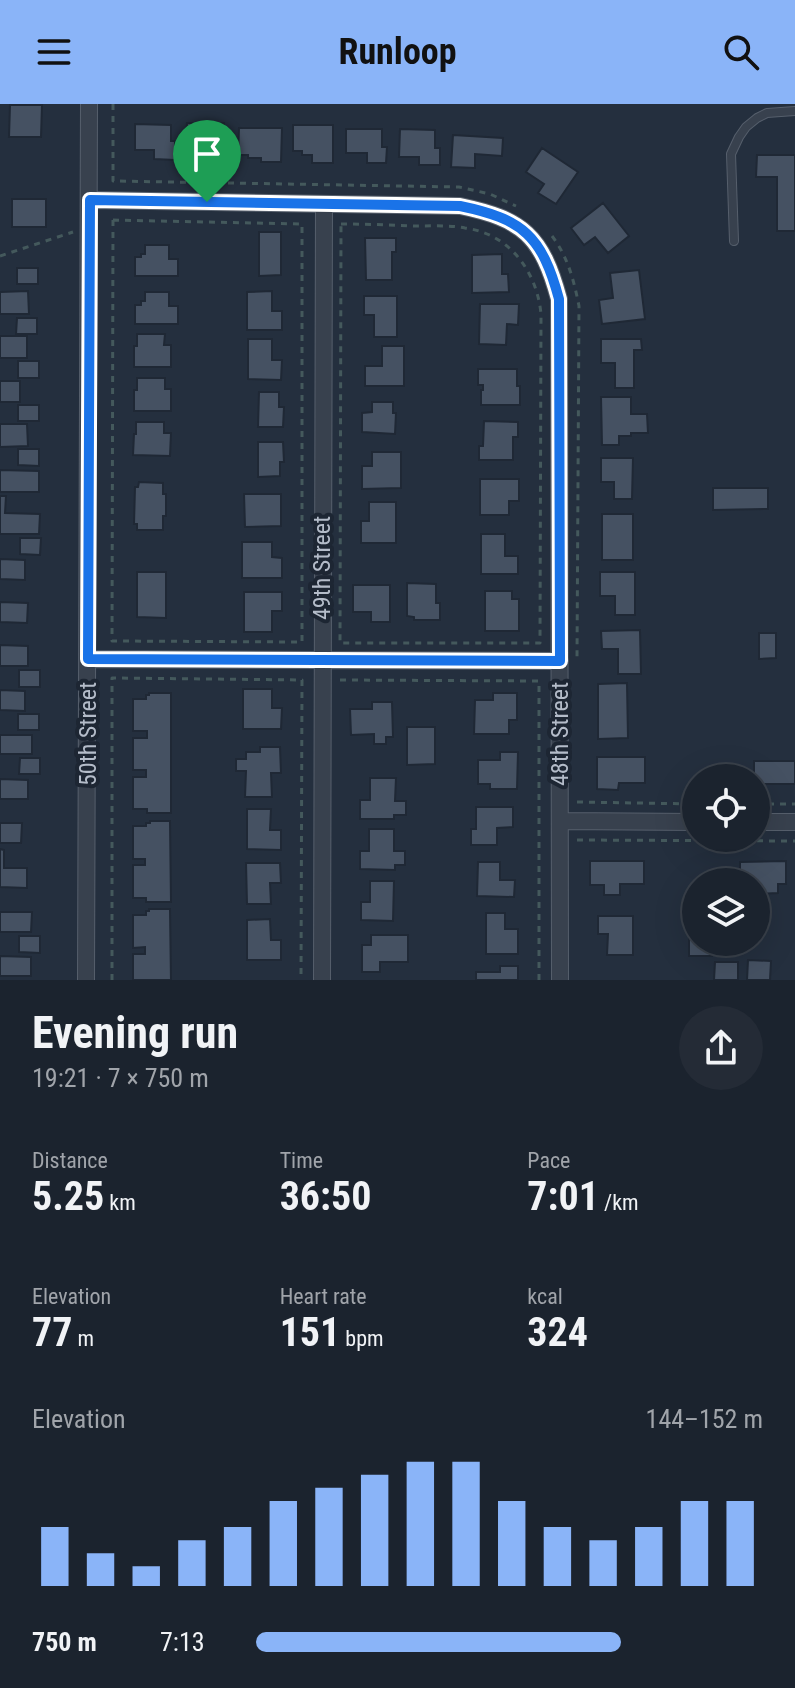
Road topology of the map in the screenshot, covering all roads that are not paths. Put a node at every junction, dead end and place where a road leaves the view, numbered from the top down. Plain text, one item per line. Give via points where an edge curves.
1 (89, 104) edge
2 (795, 111) edge
3 (90, 200) junction
4 (324, 204) junction
5 (734, 241) dead end
6 (88, 659) junction
7 (322, 660) junction
8 (560, 661) junction
9 (561, 821) junction
10 (682, 822) edge
11 (770, 822) edge
12 (795, 822) edge
13 (86, 980) edge
14 (322, 980) edge
15 (560, 980) edge

1 - 3 street, 50th Street
2 - 5 lane via 757,118 731,154
3 - 4 street, 48th Street
3 - 6 street, 50th Street
4 - 7 street, 49th Street
4 - 8 street, 48th Street via 460,206 506,219 540,249 559,299
6 - 7 street
6 - 13 street, 50th Street
7 - 8 street
7 - 14 street, 49th Street
8 - 9 street, 48th Street
9 - 10 street
9 - 15 street, 48th Street
11 - 12 street

